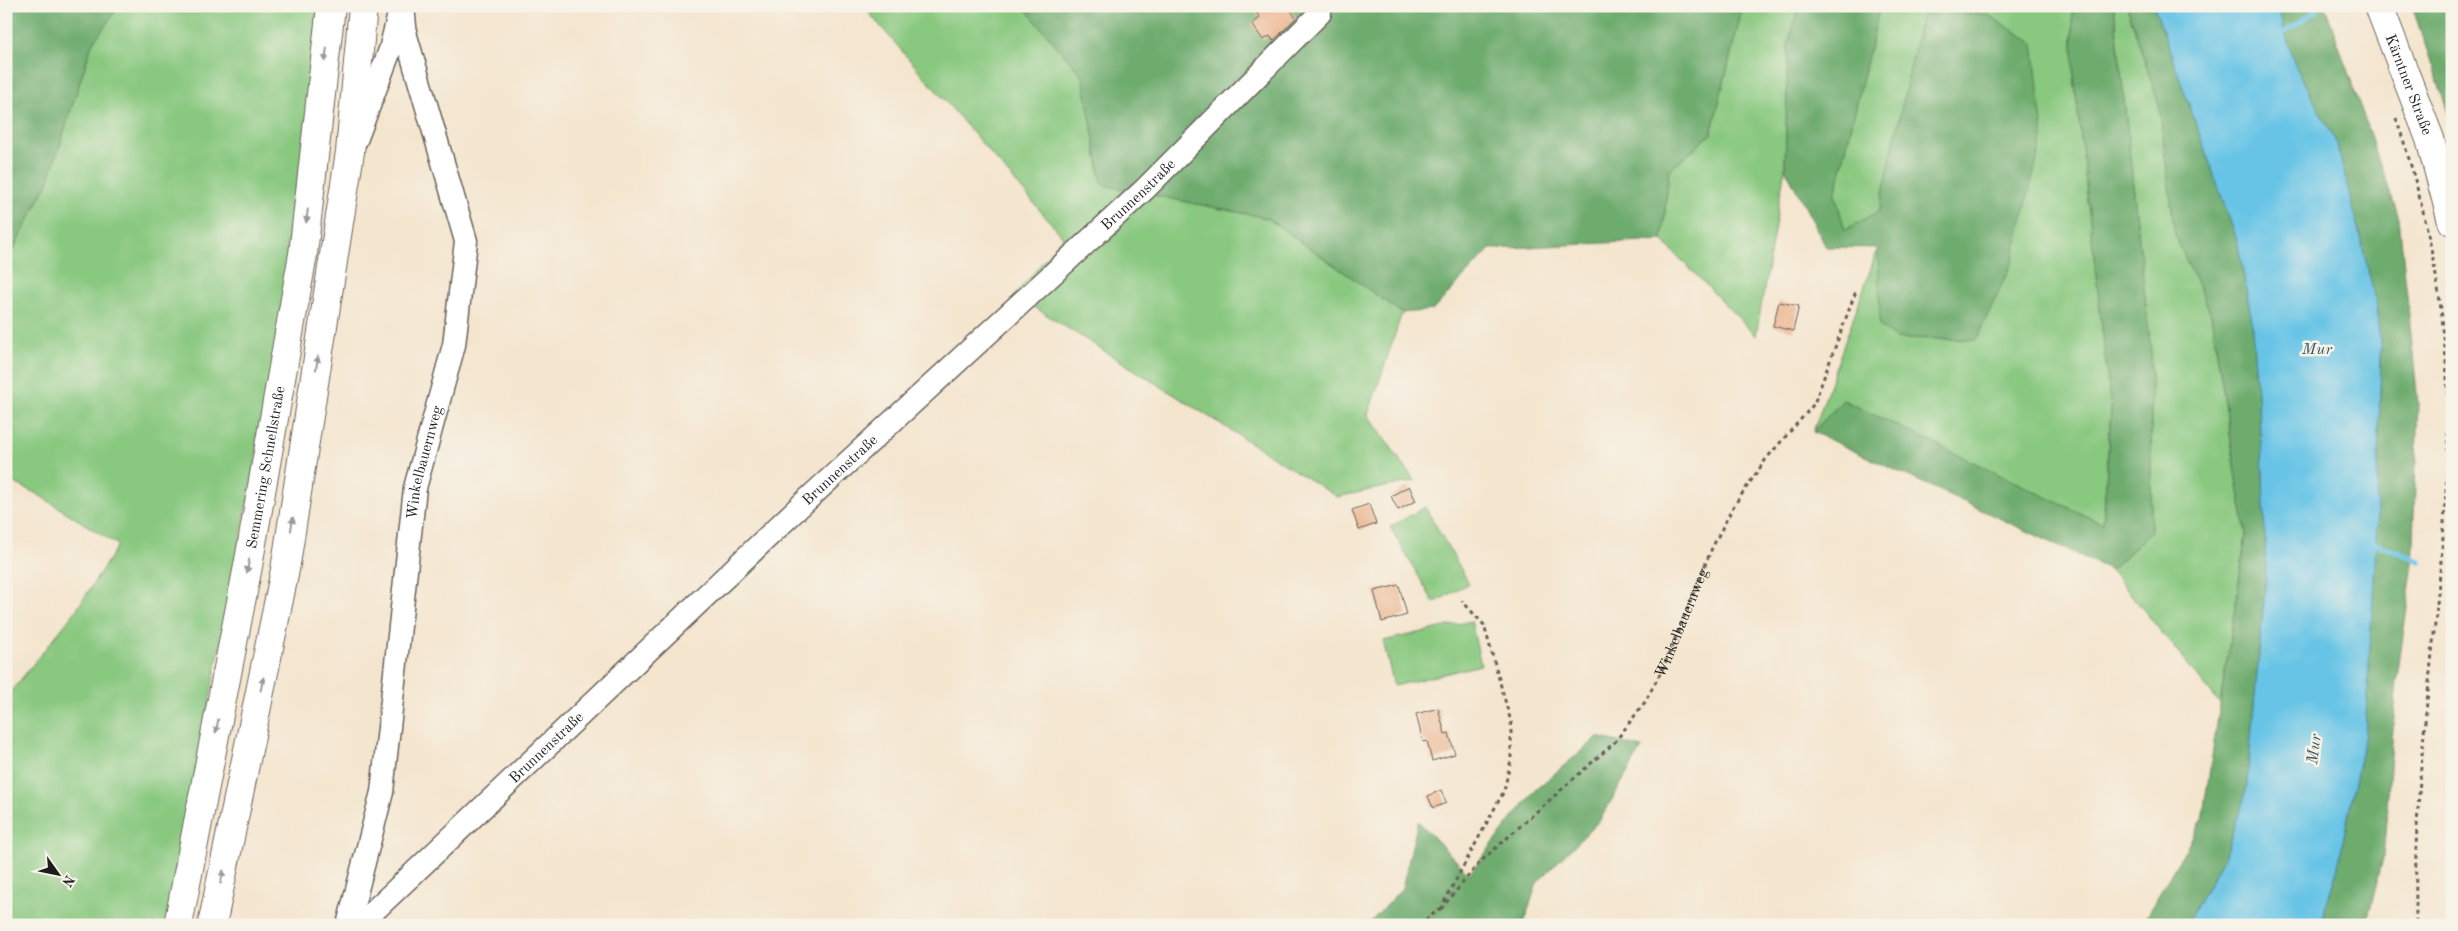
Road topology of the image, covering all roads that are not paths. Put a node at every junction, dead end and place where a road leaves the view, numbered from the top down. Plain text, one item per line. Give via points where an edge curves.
1 (331, 6) edge
2 (363, 6) edge
3 (402, 6) edge
4 (2380, 6) edge
5 (1320, 13) dead end
6 (350, 152) junction
7 (2452, 221) edge
8 (178, 925) edge
9 (212, 925) edge
10 (348, 925) edge
11 (359, 925) edge

1 -> 8 main road, Semmering Schnellstraße via 303,254 248,566
2 - 6 main road
3 - 6 street via 390,50
3 - 10 street, Winkelbauernweg via 406,36 466,241 454,345 415,488 382,792
4 - 7 main road, Kärntner Straße via 2430,139
5 - 11 street, Brunnenstraße via 1145,189 797,509
9 -> 6 main road via 285,570

